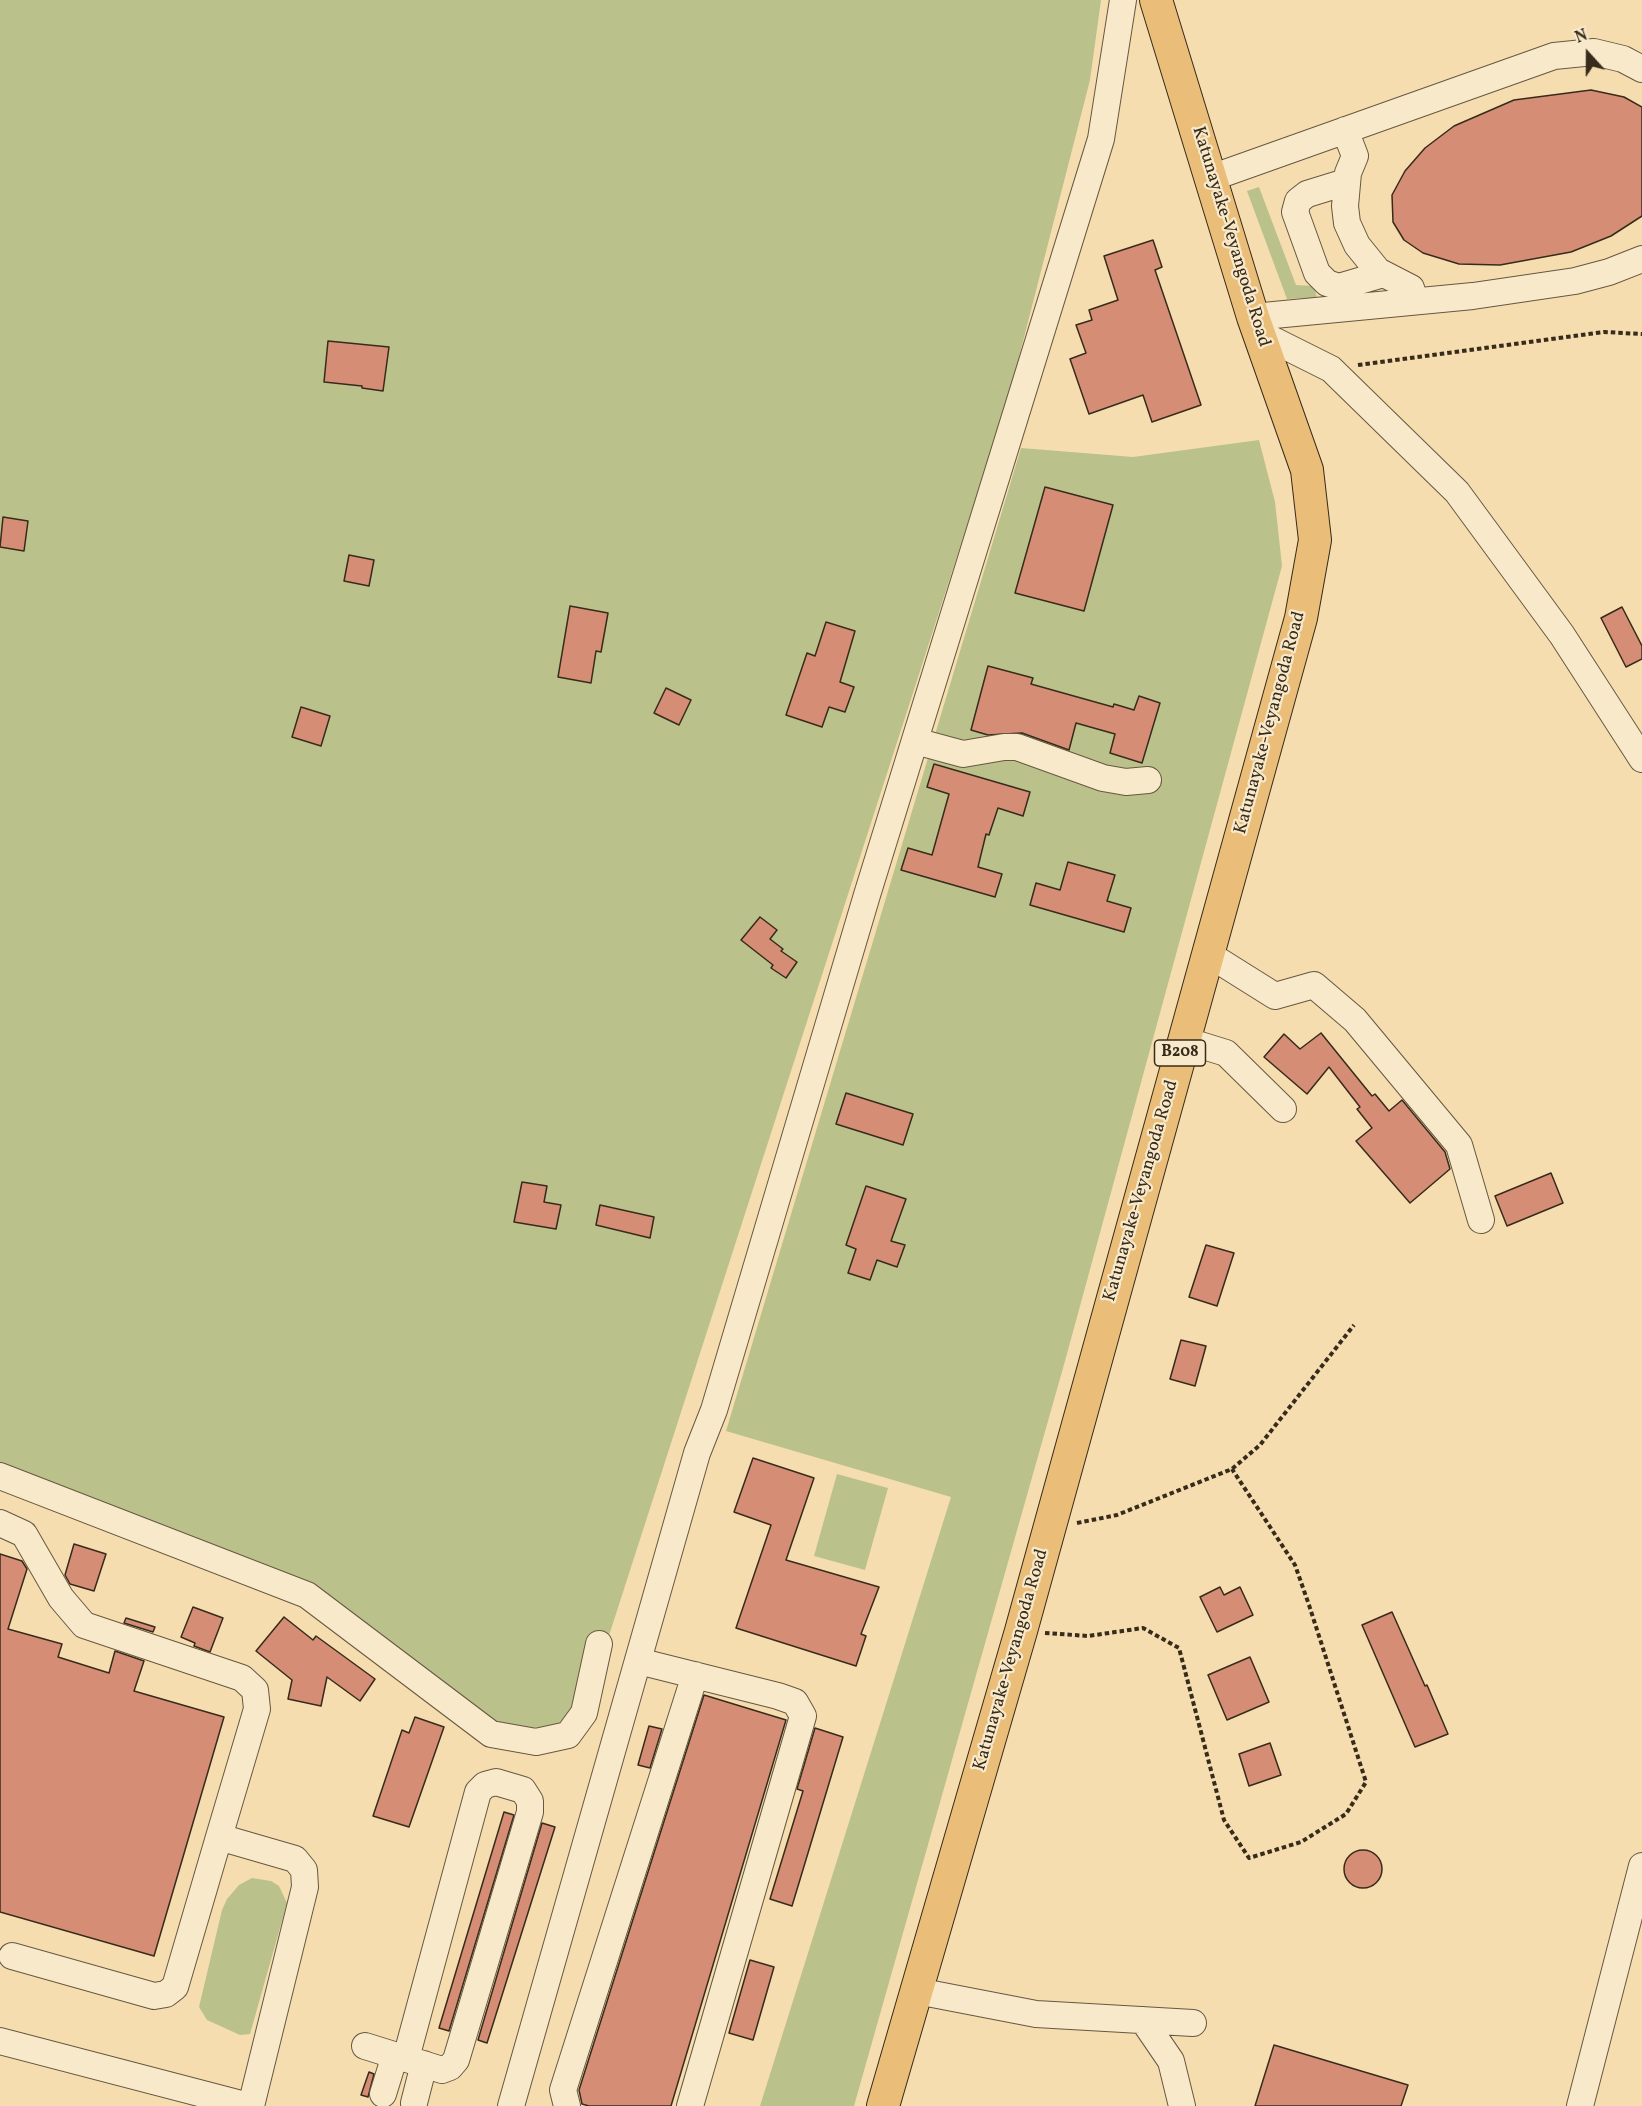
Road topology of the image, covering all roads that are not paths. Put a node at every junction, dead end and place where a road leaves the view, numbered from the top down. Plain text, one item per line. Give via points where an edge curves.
1 (1123, 0) edge
2 (1156, 0) edge
3 (1642, 69) edge
4 (1345, 130) junction
5 (1211, 178) junction
6 (1346, 182) junction
7 (1642, 259) edge
8 (1383, 274) junction
9 (1415, 301) junction
10 (1256, 325) junction
11 (915, 741) junction
12 (1642, 759) edge
13 (1148, 780) dead end
14 (1208, 954) junction
15 (1184, 1040) junction
16 (1283, 1109) dead end
17 (1481, 1220) dead end
18 (0, 1476) edge
19 (0, 1523) edge
20 (599, 1644) dead end
21 (638, 1661) junction
22 (695, 1675) junction
23 (219, 1837) junction
24 (1642, 1866) edge
25 (12, 1956) dead end
26 (918, 1991) junction
27 (1143, 2020) junction
28 (1193, 2023) dead end
29 (0, 2041) edge
30 (365, 2046) dead end
31 (408, 2059) junction
32 (383, 2094) dead end
33 (414, 2103) dead end
34 (250, 2106) edge
35 (511, 2106) edge
36 (567, 2106) edge
37 (690, 2106) edge
38 (883, 2106) edge
39 (1182, 2106) edge
40 (1580, 2106) edge

1 - 11 street via 1101,140
2 - 5 main road, Katunayake-Veyangoda Road / B208
3 - 4 street via 1623,59 1594,52 1554,56
4 - 5 street
4 - 6 street via 1355,156
5 - 10 main road, Katunayake-Veyangoda Road / B208
6 - 8 street via 1347,223 1368,261
6 - 8 street via 1307,194 1298,201 1295,212 1317,273 1327,283 1339,287
7 - 9 street via 1575,281
8 - 9 street via 1411,288
9 - 10 street
10 - 12 street via 1331,369 1457,492 1562,635
10 - 14 main road, Katunayake-Veyangoda Road / B208 via 1307,470 1315,540 1301,618
11 - 13 street via 963,754 1017,747 1103,778
11 - 21 street via 714,1410 697,1453
14 - 15 main road, Katunayake-Veyangoda Road / B208
14 - 17 street via 1275,996 1314,985 1355,1020 1459,1145
15 - 16 street via 1226,1053
15 - 26 main road, Katunayake-Veyangoda Road / B208
18 - 20 street via 307,1595 490,1734 536,1742 568,1735 584,1713
19 - 23 street via 24,1534 61,1598 84,1624 242,1678 252,1685 258,1698 257,1709
21 - 22 street
21 - 35 street
22 - 36 street via 563,2090
22 - 37 street via 795,1702 804,1721
23 - 25 street via 175,1987 166,1994 154,1996
23 - 34 street via 295,1859 306,1878
24 - 40 street
26 - 27 street via 1036,2014
26 - 38 main road, Katunayake-Veyangoda Road / B208
27 - 28 street
27 - 39 street via 1171,2061
29 - 34 street
30 - 31 street
31 - 31 street via 442,2070 456,2060 530,1812 530,1801 523,1790 491,1782 478,1792
31 - 32 street
31 - 33 street

